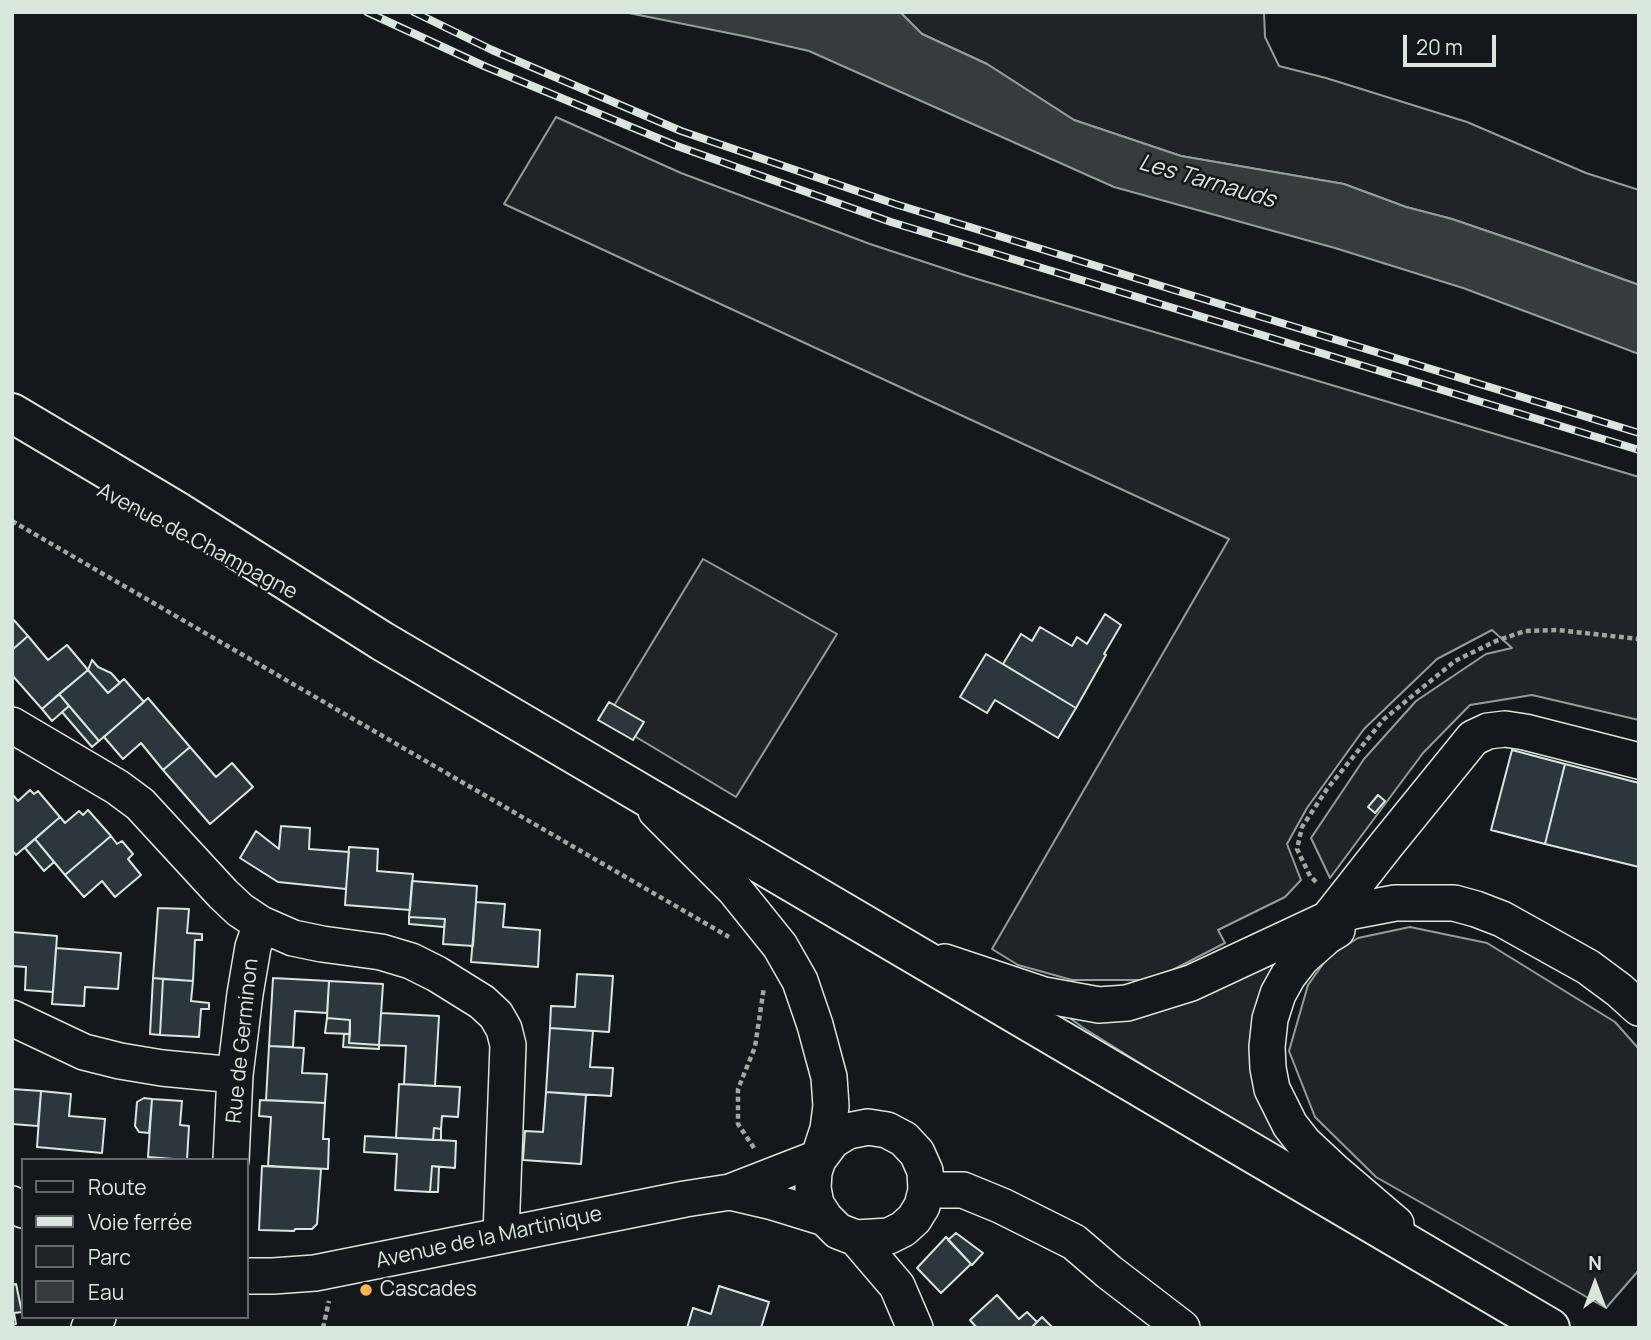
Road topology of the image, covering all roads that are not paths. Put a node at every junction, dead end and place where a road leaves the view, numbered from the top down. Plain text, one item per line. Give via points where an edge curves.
1 (12, 413) edge
2 (12, 443) edge
3 (382, 641) junction
4 (12, 725) edge
5 (1639, 761) edge
6 (635, 789) junction
7 (1395, 903) junction
8 (1334, 911) junction
9 (261, 924) junction
10 (905, 948) junction
11 (1639, 1008) edge
12 (12, 1018) edge
13 (235, 1075) junction
14 (820, 1157) junction
15 (231, 1158) edge
16 (926, 1190) junction
17 (730, 1192) junction
18 (825, 1218) junction
19 (501, 1235) junction
20 (856, 1238) junction
21 (1447, 1267) junction
22 (248, 1276) edge
23 (915, 1328) edge
24 (1182, 1328) edge
25 (1550, 1328) edge

1 - 3 main road
2 - 3 main road, Avenue de Champagne
3 - 6 main road
4 - 9 street via 139,804 223,894
5 - 8 street via 1505,729 1473,738
6 - 10 main road
6 - 14 street via 735,890 780,946 800,981 829,1077 830,1118
7 - 8 street
7 - 11 street via 1454,903 1502,919 1588,967
7 - 21 street via 1327,936 1288,976 1270,1019 1268,1068 1280,1108 1304,1143
8 - 10 street via 1191,983 1127,1003 1099,1005 1044,996
9 - 13 street, Rue de Germinon via 250,962
9 - 19 street via 293,938 411,961 438,974 496,1015 508,1045
10 - 21 main road
12 - 13 street via 84,1052 120,1062
13 - 15 street, Rue de Germinon
14 - 16 street via 832,1141 848,1131 887,1130 917,1153 925,1171
14 - 17 street, Avenue de la Martinique
14 - 18 street via 813,1188
16 - 20 street via 922,1206 903,1229 890,1236
16 - 24 street via 963,1190 1074,1242
17 - 18 street, Avenue de la Martinique
17 - 19 street, Avenue de la Martinique
18 - 20 street via 838,1231
19 - 22 street, Avenue de la Martinique via 315,1273
20 - 23 street via 897,1286
21 - 25 main road

